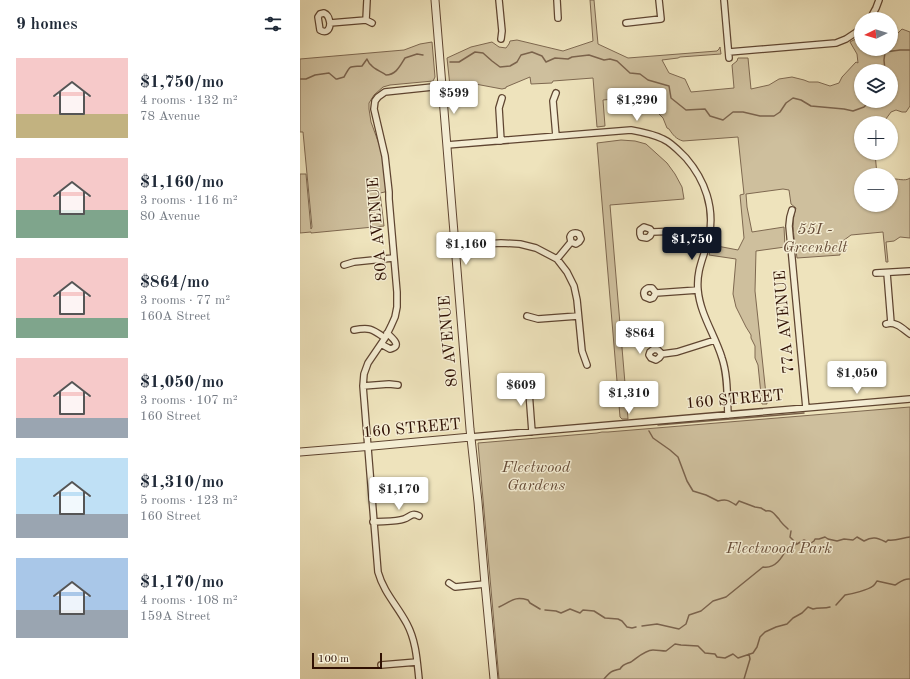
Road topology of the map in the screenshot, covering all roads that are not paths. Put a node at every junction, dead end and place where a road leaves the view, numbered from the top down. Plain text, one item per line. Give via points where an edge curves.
1 (367, 0) edge
2 (435, 0) edge
3 (499, 0) edge
4 (557, 0) edge
5 (659, 0) edge
6 (724, 0) edge
7 (879, 0) edge
8 (874, 12) edge
9 (558, 18) dead end
10 (366, 20) junction
11 (330, 23) dead end
12 (372, 23) dead end
13 (626, 23) dead end
14 (854, 34) edge
15 (501, 39) dead end
16 (442, 86) junction
17 (556, 93) dead end
18 (502, 98) dead end
19 (556, 136) junction
20 (501, 141) junction
21 (447, 145) junction
22 (792, 210) dead end
23 (652, 232) dead end
24 (709, 236) junction
25 (571, 242) dead end
26 (455, 246) junction
27 (393, 258) junction
28 (557, 259) junction
29 (344, 266) dead end
30 (910, 271) edge
31 (876, 273) dead end
32 (886, 273) junction
33 (698, 290) junction
34 (656, 293) dead end
35 (527, 316) dead end
36 (578, 316) junction
37 (354, 330) dead end
38 (910, 334) edge
39 (386, 336) junction
40 (715, 340) junction
41 (380, 344) junction
42 (662, 354) dead end
43 (587, 365) dead end
44 (531, 384) dead end
45 (398, 385) dead end
46 (363, 386) junction
47 (910, 399) edge
48 (806, 408) junction
49 (728, 415) junction
50 (532, 432) junction
51 (471, 437) junction
52 (368, 447) junction
53 (300, 452) edge
54 (419, 516) dead end
55 (374, 522) junction
56 (449, 583) dead end
57 (485, 584) junction
58 (417, 662) junction
59 (381, 665) dead end
60 (419, 679) edge
61 (494, 679) edge

1 - 10 street
2 - 16 street, 80 AVENUE
3 - 15 street
4 - 9 street
5 - 13 street via 661,19
6 - 14 street via 729,55 836,43
7 - 8 street
10 - 11 street
10 - 12 street
16 - 21 street, 80 AVENUE
16 - 27 street, 80A AVENUE via 390,91 378,97 374,105 385,156
17 - 19 street via 553,101
18 - 20 street via 499,108
19 - 20 street
19 - 24 street via 624,130 664,139 680,151 702,181 708,199
20 - 21 street
21 - 26 street, 80 AVENUE
22 - 48 street, 77A AVENUE via 789,226
23 - 24 street via 680,231
24 - 33 street via 700,264
25 - 28 street
26 - 28 street via 520,244 536,248
26 - 51 street, 80 AVENUE
27 - 29 street via 354,262
27 - 39 street, 80A AVENUE via 397,307
28 - 36 street via 574,286
30 - 32 street
31 - 32 street
32 - 38 street via 889,324 896,324
33 - 34 street
33 - 40 street via 701,307
35 - 36 street via 538,319
36 - 43 street via 582,351
37 - 39 street via 364,328
39 - 41 street, 80A AVENUE
39 - 41 street via 395,341 395,346 390,349
40 - 42 street
40 - 49 street via 724,366
41 - 46 street, 80A AVENUE via 368,363
44 - 50 street via 529,392
45 - 46 street
46 - 52 street, 80A AVENUE
47 - 48 street, 160 STREET
48 - 49 street, 160 STREET
49 - 50 street, 160 STREET
50 - 51 street, 160 STREET
51 - 52 street, 160 STREET
51 - 57 street, 80 AVENUE
52 - 53 street, 160 STREET
52 - 55 street, 80A AVENUE
54 - 55 street via 416,514 403,520
55 - 58 street, 80A AVENUE via 377,565 381,582 410,630
56 - 57 street via 455,587
57 - 61 street, 80 AVENUE
58 - 59 street
58 - 60 street, 80A AVENUE

